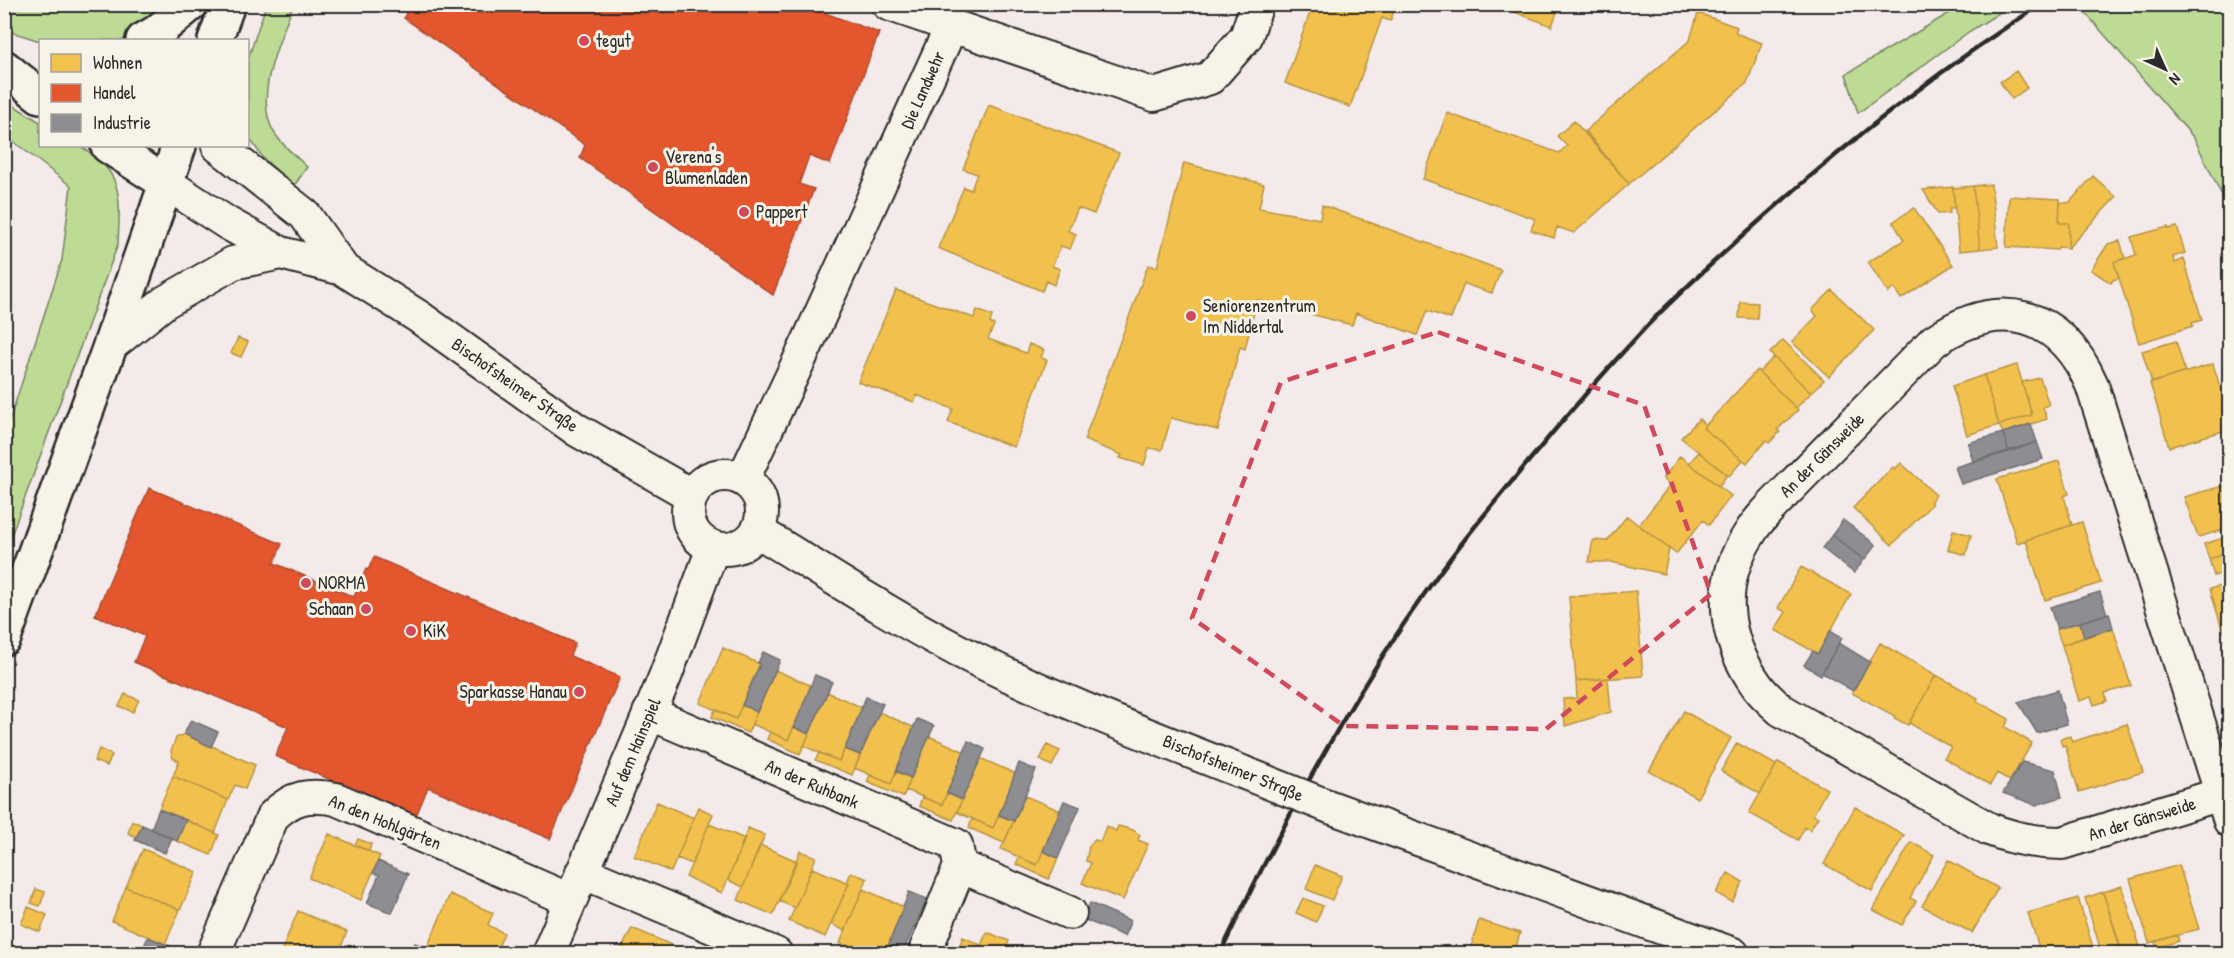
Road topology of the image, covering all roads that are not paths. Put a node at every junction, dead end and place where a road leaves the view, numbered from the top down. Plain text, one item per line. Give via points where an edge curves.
1 (191, 4) edge
2 (228, 4) edge
3 (888, 4) edge
4 (1257, 4) edge
5 (951, 27) junction
6 (145, 39) edge
7 (215, 39) edge
8 (4, 59) edge
9 (39, 62) edge
10 (4, 67) edge
11 (39, 95) edge
12 (110, 147) edge
13 (179, 147) edge
14 (220, 147) edge
15 (166, 183) junction
16 (280, 253) junction
17 (343, 269) junction
18 (110, 346) junction
19 (743, 479) junction
20 (691, 495) junction
21 (757, 531) junction
22 (713, 548) junction
23 (4, 638) edge
24 (649, 713) junction
25 (2225, 808) edge
26 (960, 866) junction
27 (576, 886) junction
28 (1070, 913) dead end
29 (213, 954) edge
30 (548, 954) edge
31 (776, 954) edge
32 (924, 954) edge
33 (1733, 954) edge

1 - 6 main road
2 - 7 main road
3 - 5 street
4 - 5 street via 1246,37 1210,78 1154,94
5 - 19 street, Die Landwehr
8 - 9 main road
10 - 11 main road
12 - 15 main road
13 - 15 main road
14 - 17 street via 305,215
15 - 16 street
15 - 18 main road
16 - 17 street
16 - 18 street via 233,263 165,302
17 - 20 street, Bischofsheimer Straße via 418,316 577,430
18 - 23 main road
19 - 20 street via 713,476 700,483
19 - 21 street via 761,503
20 - 22 street via 689,523 696,536
21 - 22 street via 735,548
21 - 33 street, Bischofsheimer Straße, bridge via 893,615 1033,687 1330,807
22 - 24 street, Auf dem Hainspiel
24 - 26 street, An der Ruhbank via 956,845
24 - 27 street, Auf dem Hainspiel
25 - 25 street, An der Gänsweide via 2092,385 2076,355 2034,321 1990,315 1954,327 1934,341 1750,532 1737,557 1727,610 1743,663 1759,688 1781,710 1989,830 2021,840 2062,843
26 - 28 street
26 - 32 street
27 - 29 street, An den Hohlgärten via 336,799 299,798 273,816
27 - 30 street, Auf dem Hainspiel
27 - 31 street

